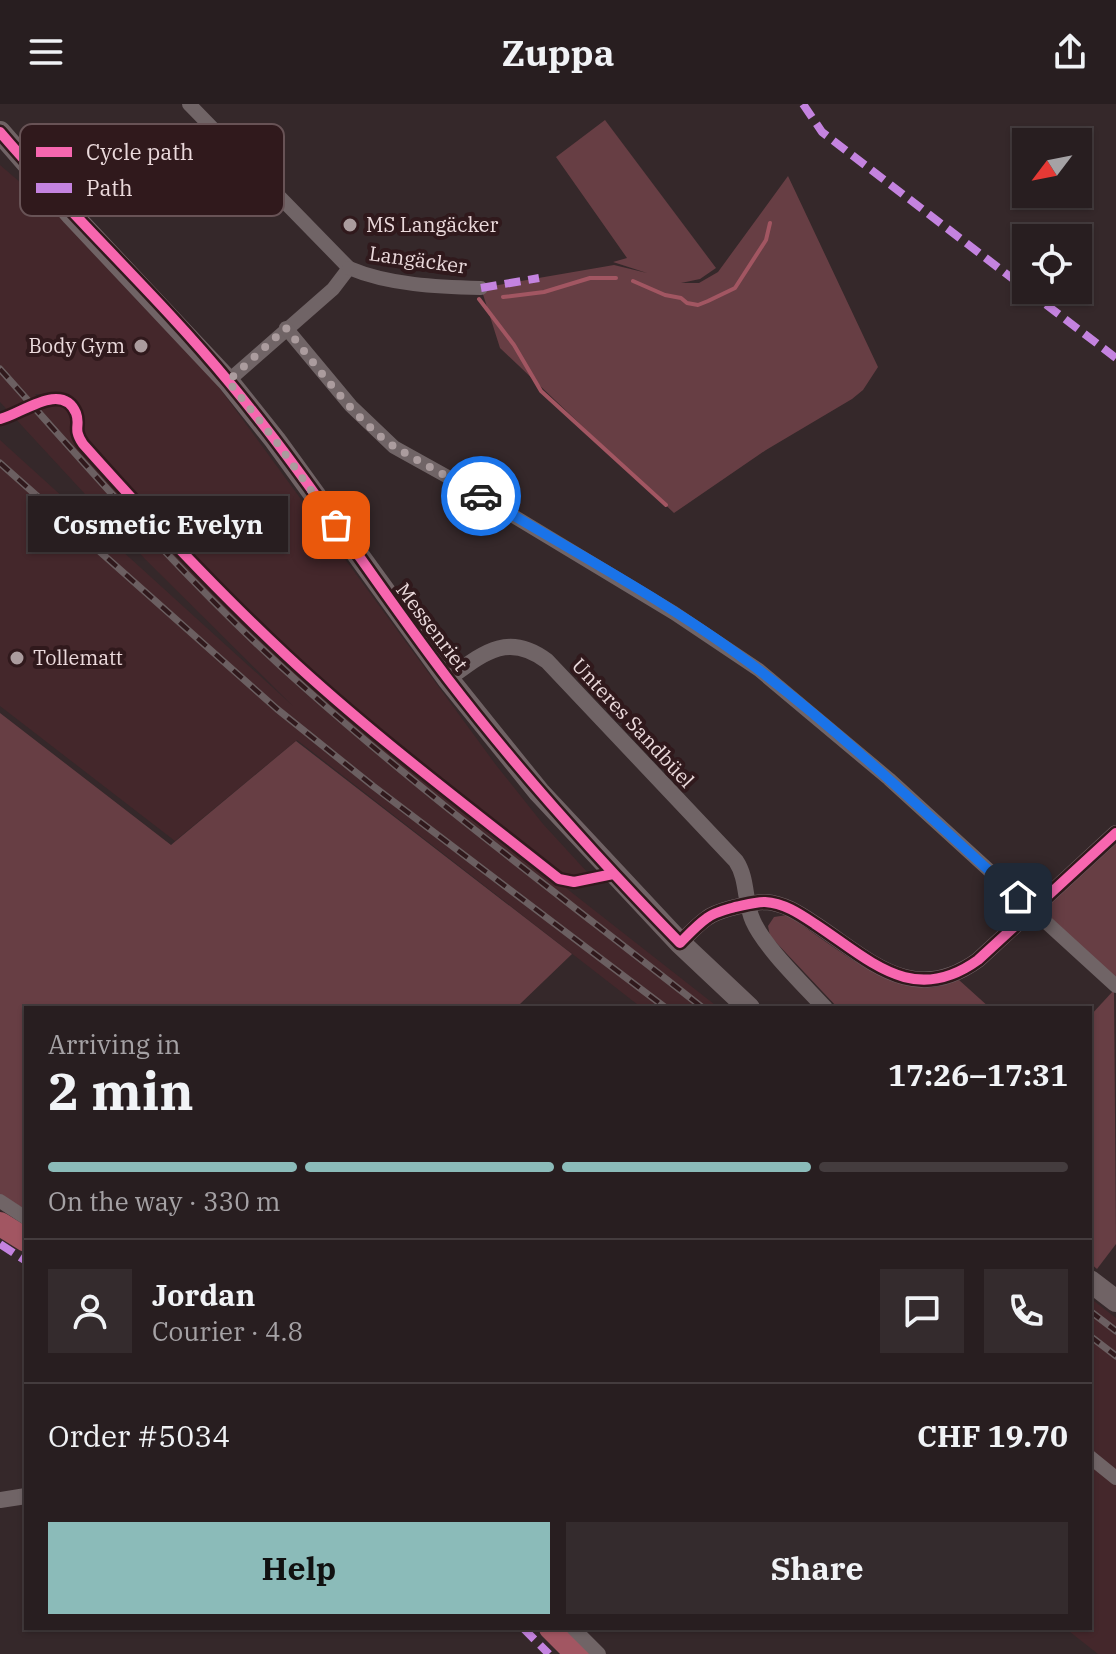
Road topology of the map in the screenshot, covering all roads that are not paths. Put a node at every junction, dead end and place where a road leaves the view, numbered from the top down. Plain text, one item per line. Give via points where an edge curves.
1 (189, 104) edge
2 (209, 124) edge
3 (0, 132) edge
4 (12, 158) edge
5 (284, 201) edge
6 (73, 216) edge
7 (349, 268) junction
8 (481, 288) dead end
9 (286, 328) junction
10 (228, 381) junction
11 (448, 679) junction
12 (1116, 833) edge
13 (747, 904) junction
14 (1032, 910) junction
15 (680, 943) junction
16 (1116, 986) edge
17 (747, 1006) edge
18 (823, 1006) edge
19 (0, 1201) edge
20 (24, 1217) edge
21 (1092, 1283) edge
22 (1116, 1301) edge
23 (1092, 1459) edge
24 (1116, 1478) edge
25 (24, 1496) edge
26 (0, 1500) edge
27 (575, 1630) edge
28 (599, 1654) edge

1 - 2 street, Langäcker
3 - 4 main road, Messenriet
5 - 7 street, Langäcker
6 - 10 main road, Messenriet
7 - 8 street, Langäcker via 411,282
7 - 9 street, Langäcker via 333,289
9 - 10 street, Langäcker
9 - 14 street via 351,406 394,447 759,670 899,787
10 - 11 main road, Messenriet
11 - 13 street, Unteres Sandbüel via 490,650 523,647 537,653 736,861
11 - 15 main road, Messenriet via 539,792
12 - 14 street
13 - 14 street via 785,907 890,973 923,981 964,970
13 - 15 street via 707,917
13 - 18 street, Unteres Sandbüel via 763,937
14 - 16 street
15 - 17 main road, Messenriet
19 - 20 street
21 - 22 main road
23 - 24 street
25 - 26 street
27 - 28 street

